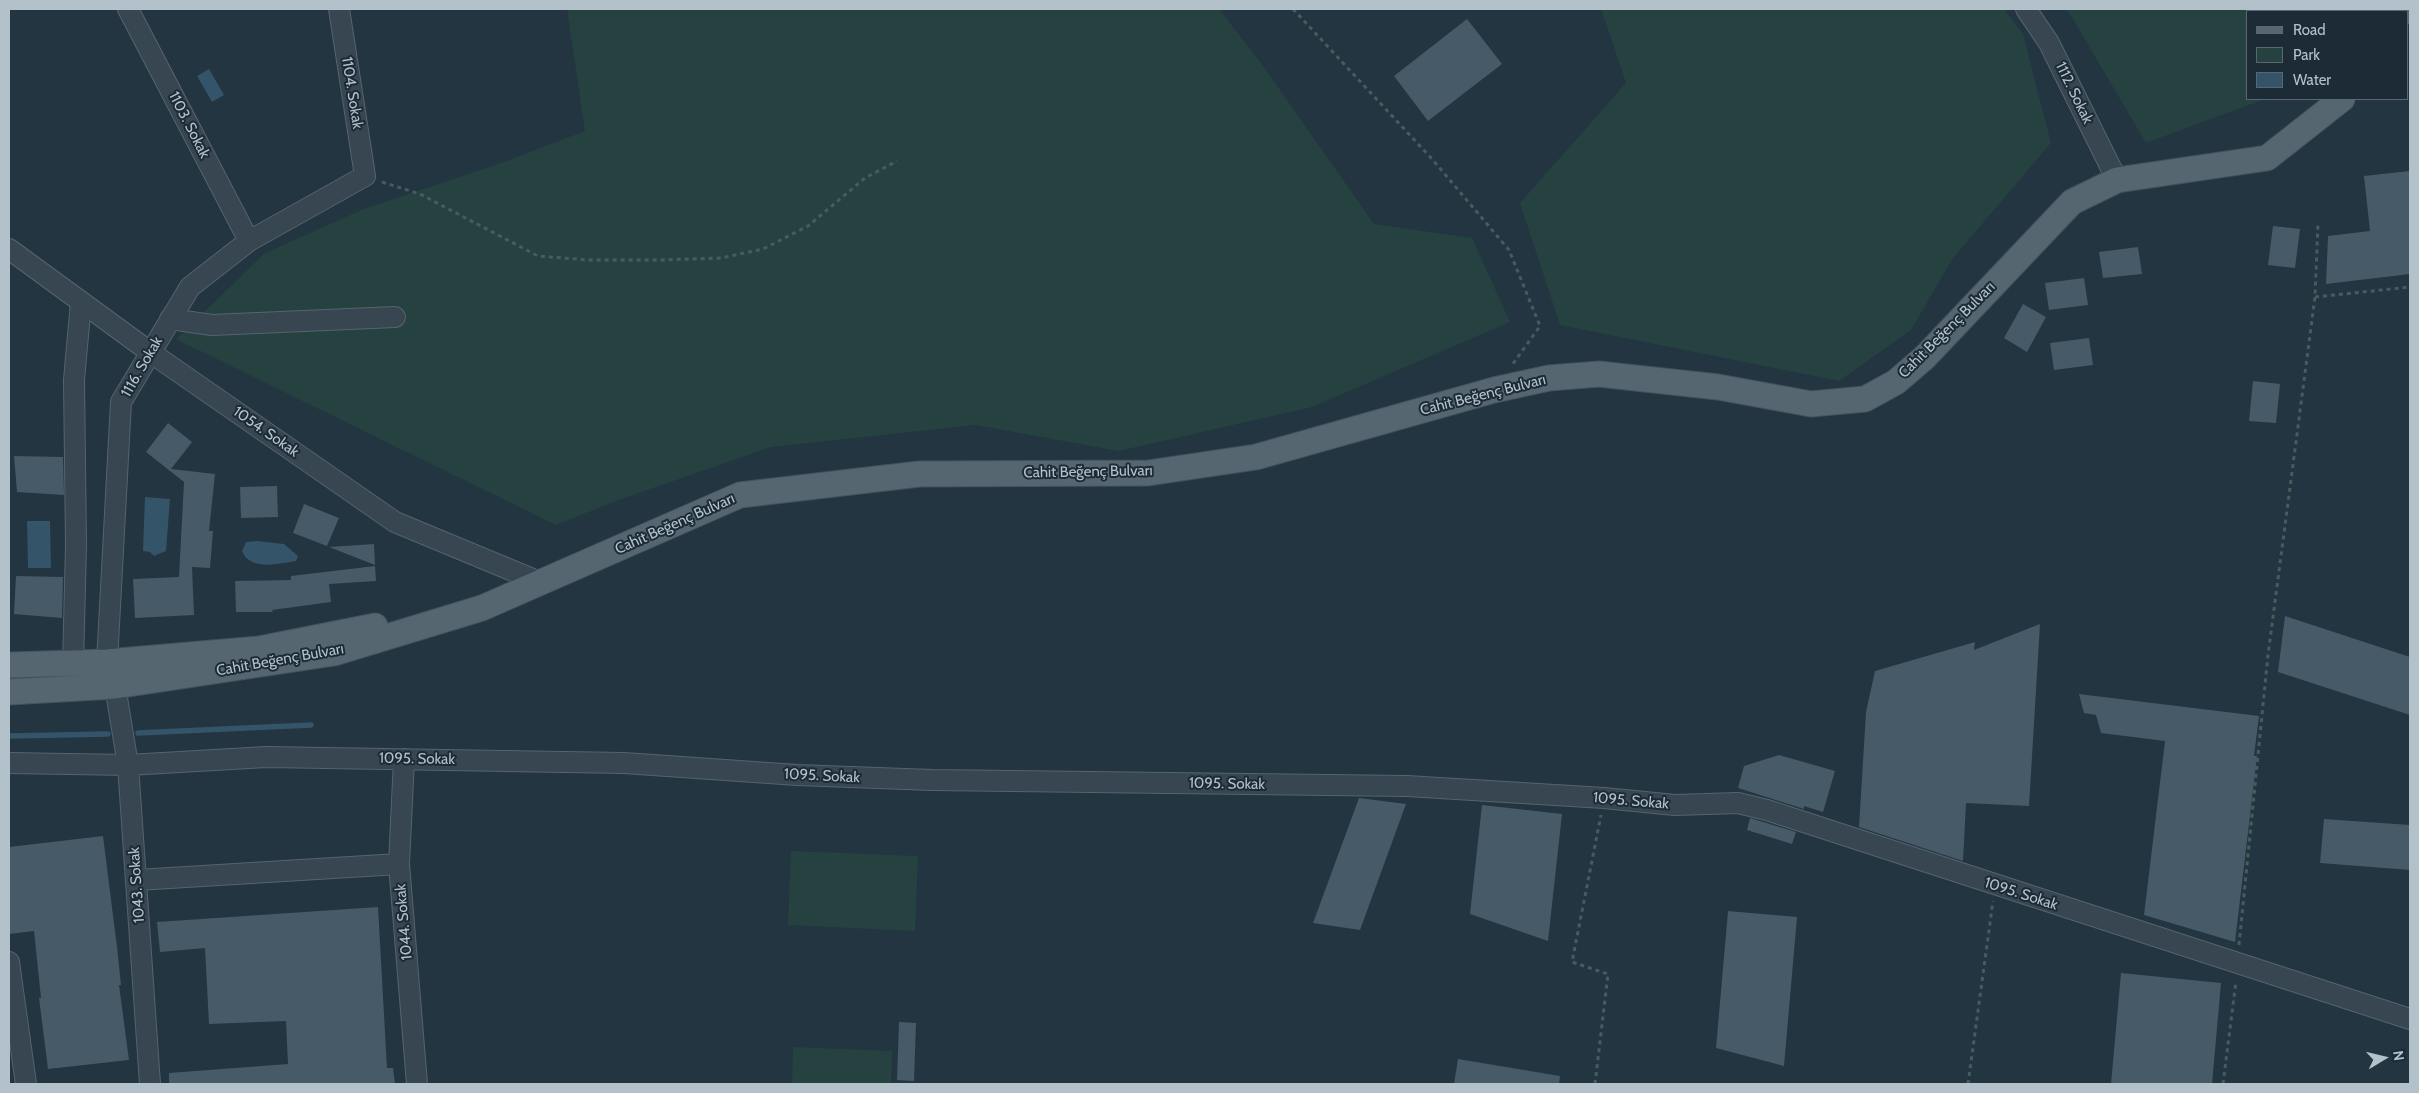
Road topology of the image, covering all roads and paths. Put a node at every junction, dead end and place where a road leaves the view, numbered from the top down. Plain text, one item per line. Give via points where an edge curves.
1 (128, 9) edge
2 (339, 9) edge
3 (1292, 9) edge
4 (2026, 9) edge
5 (2341, 100) edge
6 (897, 161) dead end
7 (365, 176) junction
8 (2118, 180) junction
9 (2318, 223) dead end
10 (249, 241) junction
11 (9, 249) edge
12 (2410, 287) edge
13 (2315, 297) junction
14 (81, 302) junction
15 (395, 317) dead end
16 (170, 319) junction
17 (150, 352) junction
18 (1494, 390) junction
19 (542, 583) junction
20 (107, 662) junction
21 (73, 664) junction
22 (9, 665) edge
23 (116, 686) junction
24 (9, 692) edge
25 (404, 759) junction
26 (9, 763) edge
27 (128, 765) junction
28 (1604, 798) junction
29 (399, 864) junction
30 (137, 880) junction
31 (1995, 886) junction
32 (9, 962) edge
33 (2238, 963) junction
34 (2410, 1019) edge
35 (26, 1084) edge
36 (150, 1084) edge
37 (417, 1084) edge
38 (1595, 1084) edge
39 (1968, 1084) edge
40 (2223, 1084) edge

1 - 10 street, 1103. Sokak
2 - 7 street, 1104. Sokak
3 - 18 path via 1432,159 1509,250 1540,326
4 - 8 street, 1112. Sokak via 2050,42
5 - 8 main road, Cahit Beğenç Bulvarı via 2267,158
6 - 7 path via 864,178 808,226 763,249 721,258 660,260 538,256 420,194
7 - 10 street, 1116. Sokak
8 - 18 main road, Cahit Beğenç Bulvarı via 2072,202 1925,357 1896,382 1865,399 1811,404 1718,387 1599,374 1549,378
9 - 13 path
10 - 16 street, 1116. Sokak via 190,287
11 - 14 street, 1054. Sokak
12 - 13 path
13 - 33 path via 2268,654
14 - 17 street, 1054. Sokak
14 - 21 street via 74,380 76,545
15 - 16 street via 212,324
16 - 17 street, 1116. Sokak
17 - 19 street, 1054. Sokak via 395,522
17 - 20 street, 1116. Sokak via 121,402
18 - 19 main road, Cahit Beğenç Bulvarı via 1256,457 1148,473 919,474 740,494
19 - 20 main road, Cahit Beğenç Bulvarı via 407,620 259,649
19 - 23 main road, Cahit Beğenç Bulvarı via 482,608 334,653
20 - 21 main road, Cahit Beğenç Bulvarı
20 - 23 street, 1043. Sokak
21 - 22 main road, Cahit Beğenç Bulvarı
23 - 24 main road, Cahit Beğenç Bulvarı
23 - 27 street, 1043. Sokak
25 - 27 street, 1095. Sokak via 266,757
25 - 28 street, 1095. Sokak via 624,763 932,780 1407,786
25 - 29 street, 1044. Sokak
26 - 27 street, 1095. Sokak
27 - 30 street, 1043. Sokak
28 - 31 street, 1095. Sokak via 1675,805 1738,803
28 - 38 path via 1572,962 1608,974
29 - 30 street
29 - 37 street, 1044. Sokak
30 - 36 street, 1043. Sokak
31 - 33 street, 1095. Sokak
31 - 39 path
32 - 35 street
33 - 34 street, 1095. Sokak
33 - 40 path

